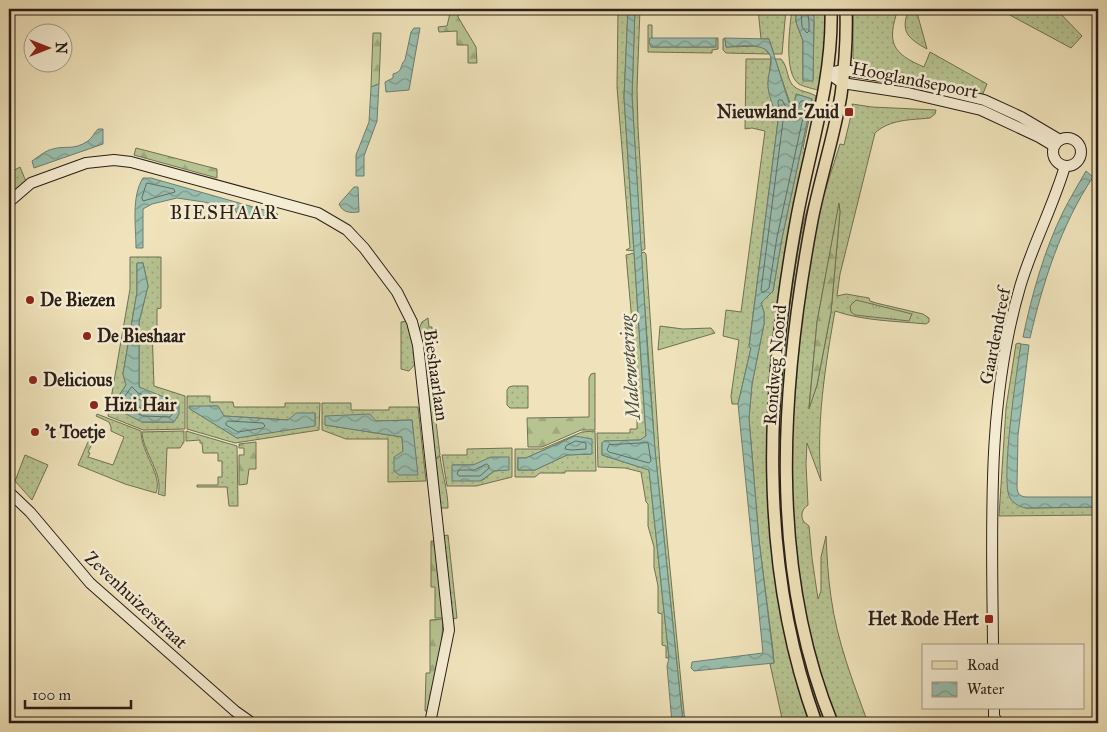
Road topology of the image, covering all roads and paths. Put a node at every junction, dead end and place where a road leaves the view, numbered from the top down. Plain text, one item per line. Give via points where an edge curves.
1 (831, 9) edge
2 (846, 9) edge
3 (844, 70) junction
4 (828, 73) junction
5 (842, 84) junction
6 (1057, 143) junction
7 (1065, 166) junction
8 (9, 202) edge
9 (9, 492) edge
10 (993, 644) edge
11 (994, 710) edge
12 (252, 723) edge
13 (430, 723) edge
14 (816, 723) edge
15 (832, 723) edge
16 (999, 723) edge

1 - 4 main road, Rondweg Noord
2 - 3 main road, Rondweg Noord
3 - 4 street, Hooglandsepoort
3 - 5 main road, Rondweg Noord
3 - 6 street, Hooglandsepoort via 984,100 1021,117
4 - 5 street, Hooglandsepoort
4 - 14 main road, Rondweg Noord via 787,275 776,372 772,468 773,516 783,598 804,692
5 - 6 street, Hooglandsepoort via 908,93 981,110
5 - 15 main road, Rondweg Noord via 801,276 793,351 786,488 802,623
6 - 7 street via 1054,158
6 - 7 street via 1073,139 1081,150 1076,163
7 - 10 street, Gaardendreef via 1020,288 1008,340 996,428 992,521
8 - 13 street, Bieshaarlaan via 31,183 86,163 131,162 318,213 347,230 364,248 404,304 418,345 448,630
9 - 12 street, Zevenhuizerstraat via 90,583
11 - 16 street via 994,718

